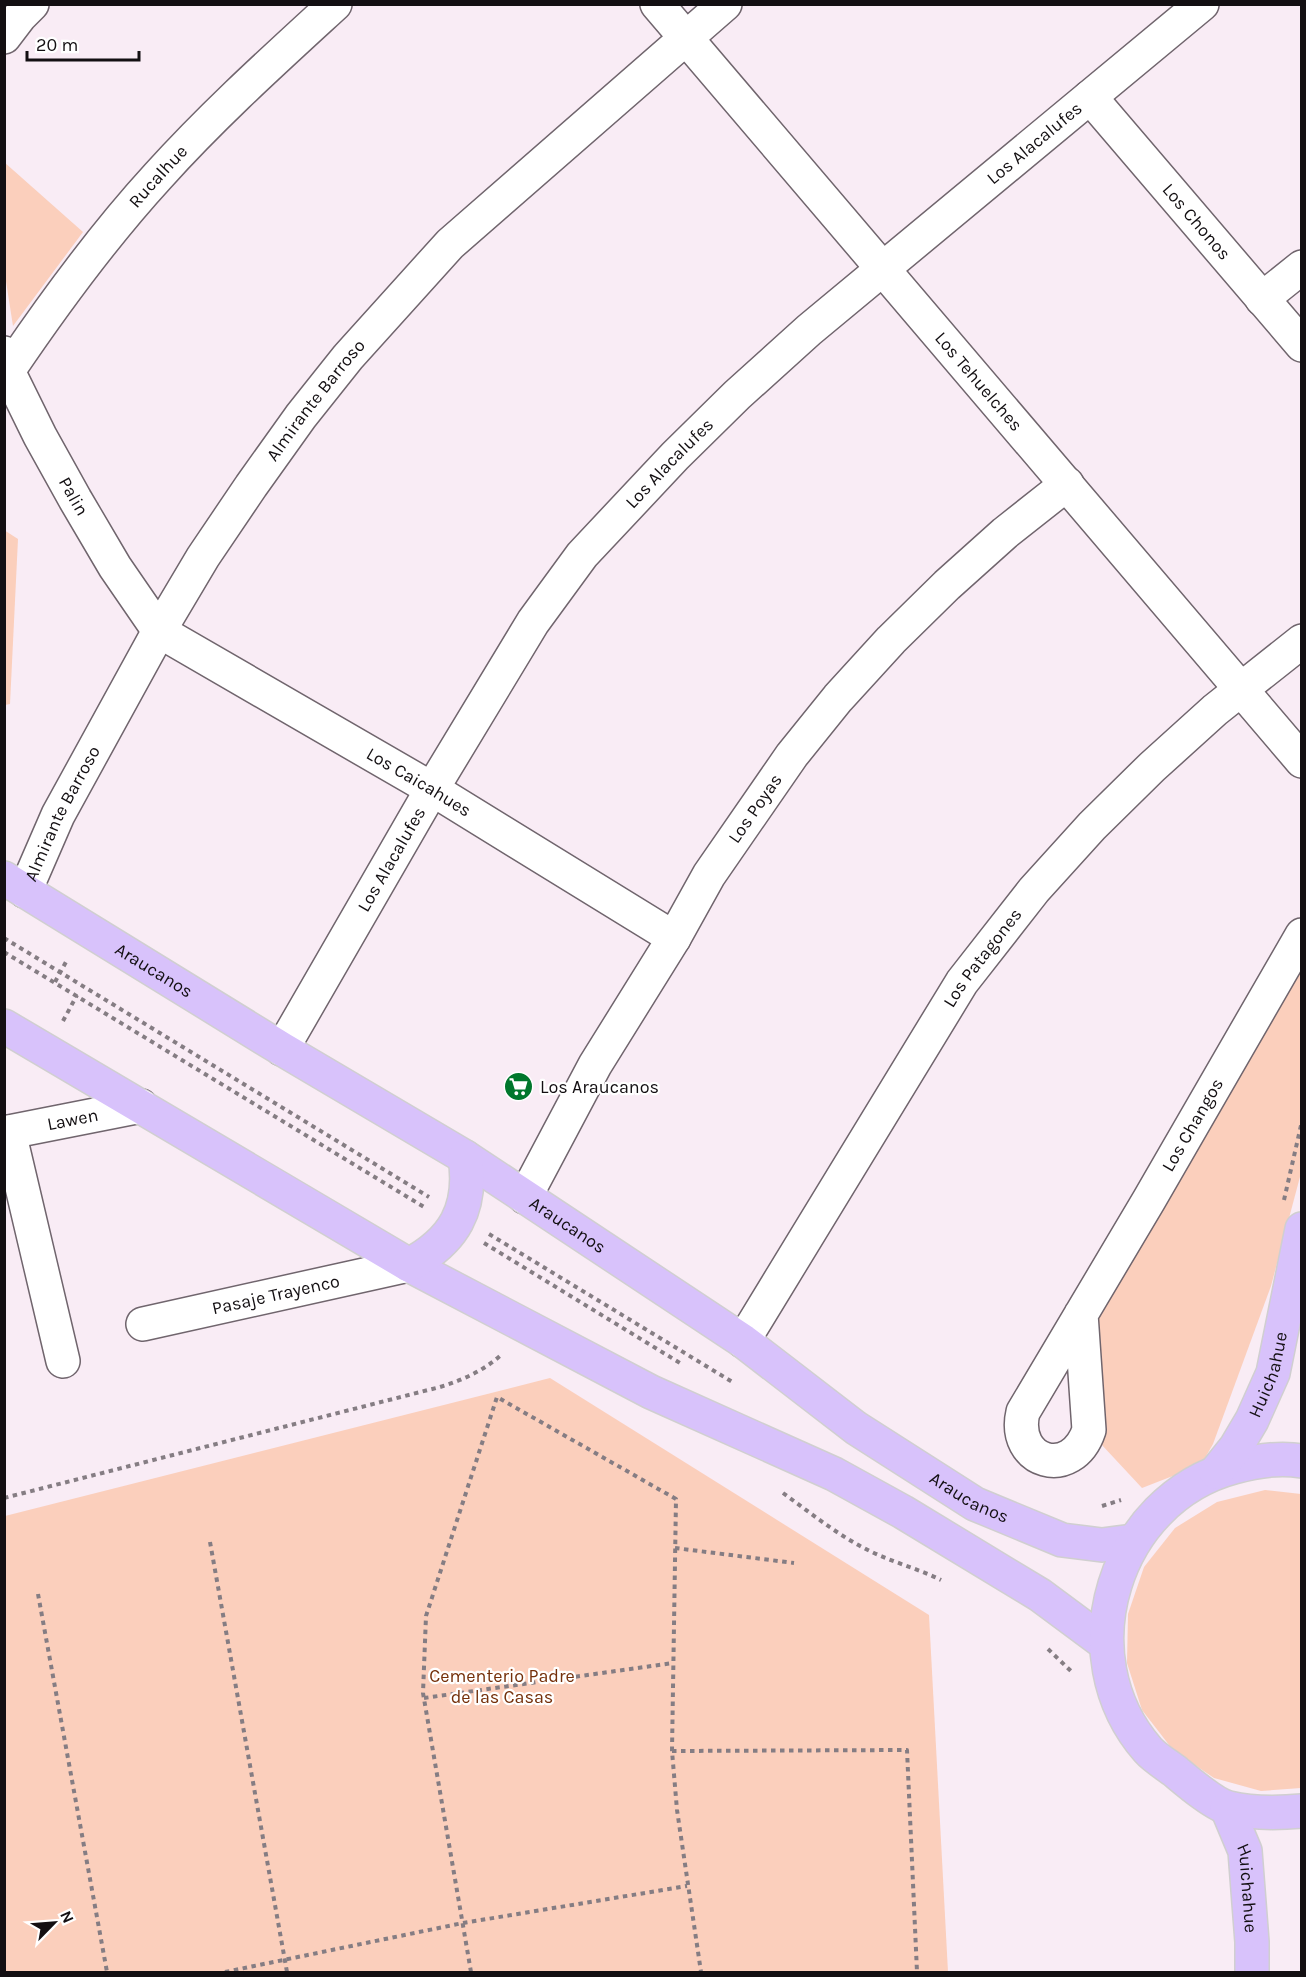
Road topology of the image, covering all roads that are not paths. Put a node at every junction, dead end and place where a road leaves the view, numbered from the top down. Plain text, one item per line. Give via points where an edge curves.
1 (335, 4) edge
2 (657, 4) edge
3 (725, 4) edge
4 (1202, 4) edge
5 (686, 38) junction
6 (1090, 97) junction
7 (1302, 267) edge
8 (881, 268) junction
9 (1262, 299) junction
10 (1302, 345) edge
11 (6, 362) edge
12 (1067, 484) junction
13 (159, 631) junction
14 (1302, 641) edge
15 (1240, 689) junction
16 (1302, 761) edge
17 (432, 789) junction
18 (15, 885) edge
19 (1302, 935) edge
20 (674, 938) junction
21 (4, 1026) edge
22 (282, 1049) junction
23 (141, 1106) junction
24 (7, 1133) edge
25 (465, 1157) junction
26 (525, 1197) junction
27 (1302, 1229) edge
28 (409, 1265) junction
29 (1081, 1314) dead end
30 (143, 1324) dead end
31 (743, 1341) junction
32 (63, 1361) dead end
33 (1302, 1461) edge
34 (1216, 1472) junction
35 (1133, 1541) junction
36 (1106, 1644) junction
37 (1227, 1808) junction
38 (1302, 1811) edge
39 (1252, 1972) edge

1 - 11 street, Rucalhue via 214,117 157,177
2 - 5 street, Los Tehuelches
3 - 5 street, Almirante Barroso
4 - 6 street, Los Alacalufes
5 - 8 street, Los Tehuelches
5 - 13 street, Almirante Barroso via 450,244 398,300 342,365 251,486
6 - 8 street, Los Alacalufes
6 - 9 street, Los Chonos
7 - 9 street
8 - 12 street, Los Tehuelches
8 - 17 street, Los Alacalufes via 737,395 582,555 533,622
9 - 10 street, Los Chonos
11 - 13 street, Palin via 75,499
12 - 15 street, Los Tehuelches
12 - 20 street, Los Poyas via 946,585 838,698 750,814 709,874
13 - 17 street, Los Caicahues
13 - 18 street, Almirante Barroso
14 - 15 street, Los Patagones
15 - 16 street, Los Tehuelches
15 - 31 street, Los Patagones via 1152,766 1092,826 1034,890 962,982
17 - 20 street, Los Caicahues
17 - 22 street, Los Alacalufes
18 - 22 main road, Araucanos
19 - 29 street, Los Changos
20 - 26 street, Los Poyas via 595,1065
21 - 23 main road
22 - 25 main road, Araucanos
23 - 24 street, Lawen
23 - 28 main road
24 - 32 street
25 - 26 main road, Araucanos
25 - 28 main road via 467,1192 458,1221 443,1242
26 - 31 main road, Araucanos
27 - 34 main road, Huichahue via 1273,1373 1252,1420
28 - 30 street, Pasaje Trayenco
28 - 36 main road via 651,1392 812,1464 873,1496 1040,1595
31 - 35 main road, Araucanos via 856,1428 975,1504 1062,1540 1102,1545
33 - 34 main road via 1254,1461
34 - 35 main road via 1184,1489 1156,1512
35 - 36 main road via 1112,1590
36 - 37 main road via 1112,1682 1126,1718 1148,1751
37 - 38 main road
37 - 39 main road, Huichahue via 1245,1851

